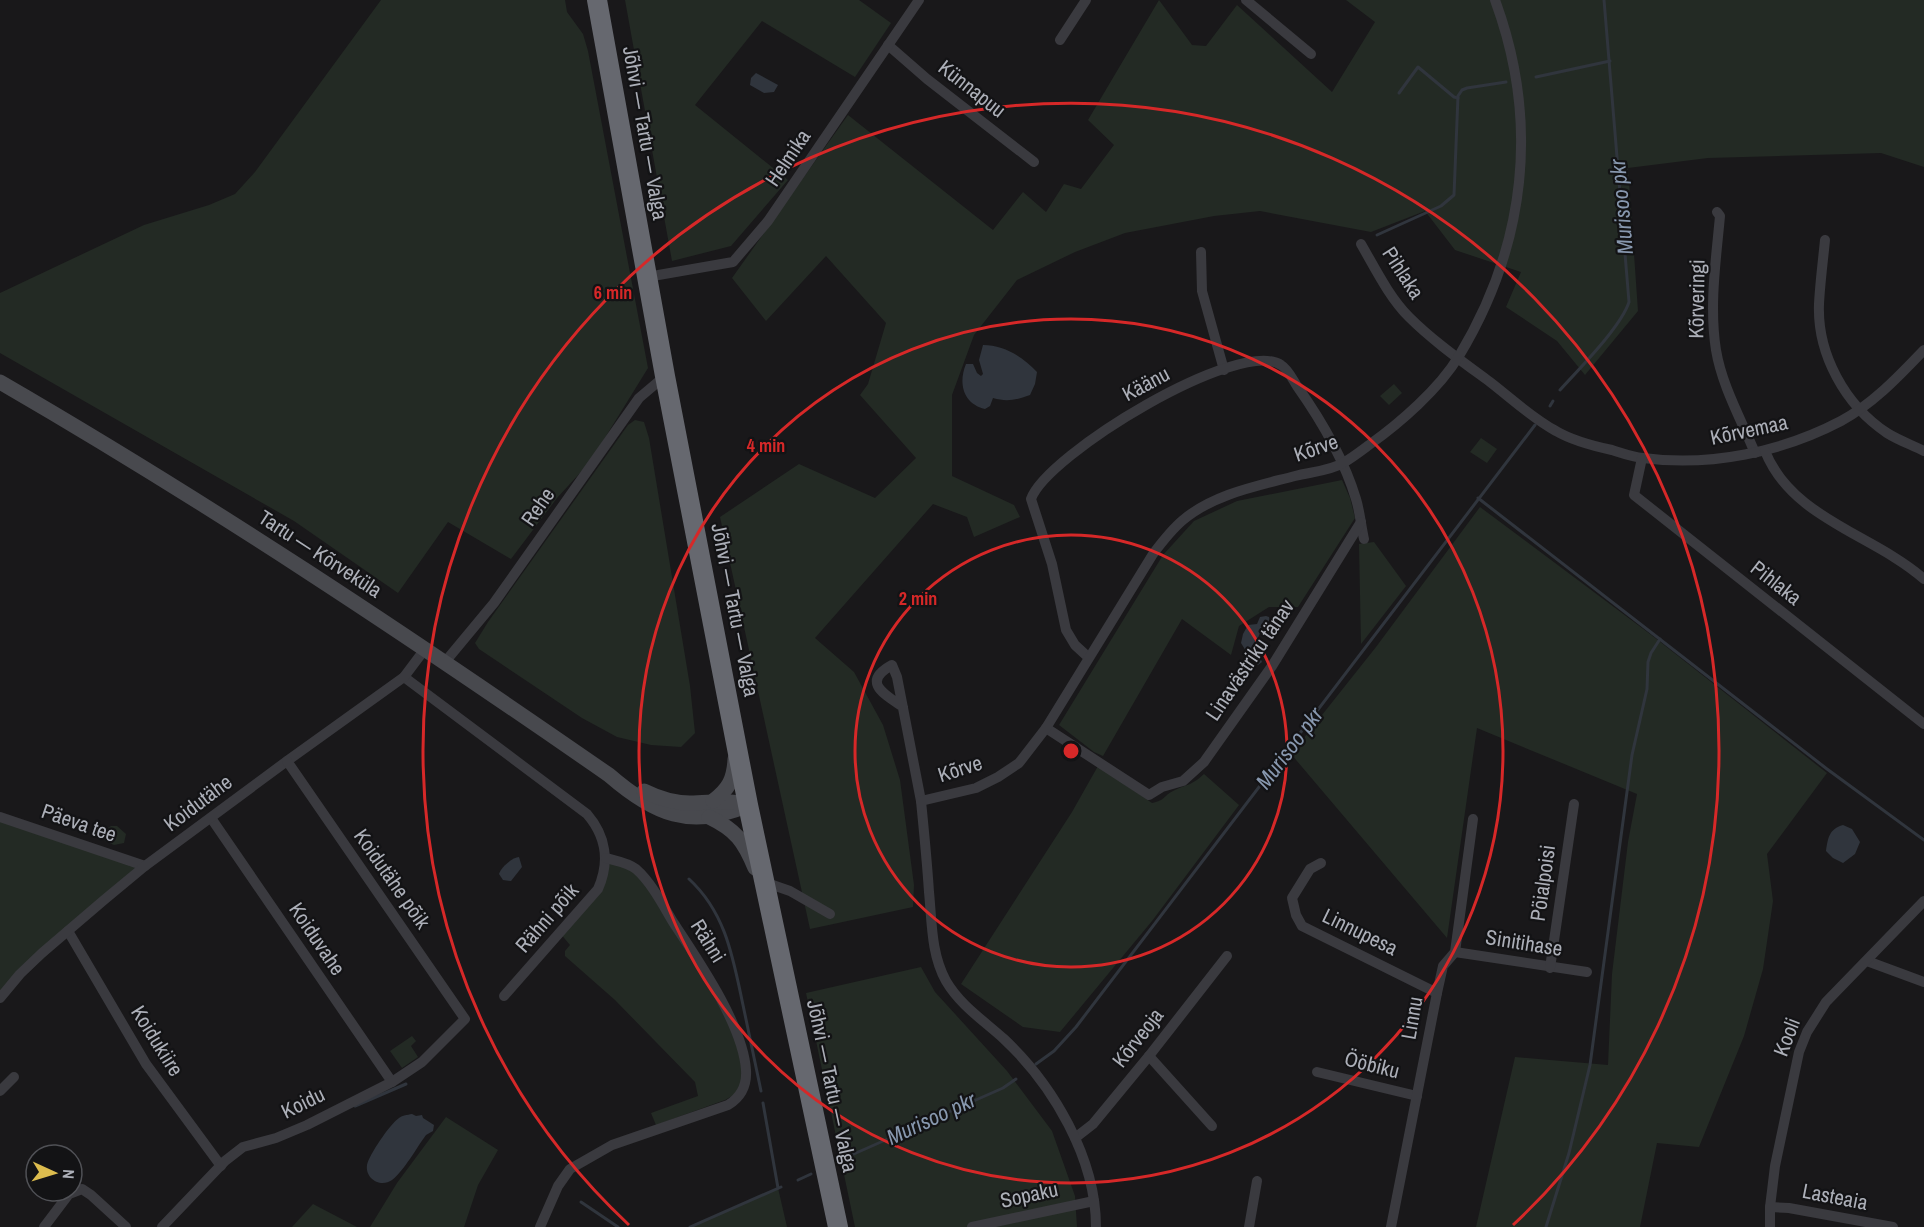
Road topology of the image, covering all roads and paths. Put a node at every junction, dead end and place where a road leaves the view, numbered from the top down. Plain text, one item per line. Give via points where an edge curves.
1 (597, 0) edge
2 (919, 0) edge
3 (1086, 0) edge
4 (1246, 0) edge
5 (1495, 0) edge
6 (1060, 40) dead end
7 (888, 45) junction
8 (1311, 54) dead end
9 (1034, 162) dead end
10 (1717, 212) dead end
11 (1825, 240) dead end
12 (1361, 244) dead end
13 (1201, 252) dead end
14 (647, 277) junction
15 (1924, 350) edge
16 (1458, 357) junction
17 (1224, 370) junction
18 (665, 376) junction
19 (0, 382) edge
20 (1859, 409) junction
21 (1556, 432) joint
22 (1924, 451) edge
23 (1760, 452) junction
24 (1642, 458) junction
25 (1342, 464) junction
26 (1361, 522) junction
27 (1364, 539) dead end
28 (1924, 579) edge
29 (425, 649) junction
30 (1088, 657) junction
31 (445, 662) junction
32 (404, 677) junction
33 (903, 707) junction
34 (1924, 724) edge
35 (1046, 728) junction
36 (736, 747) junction
37 (287, 761) junction
38 (609, 775) junction
39 (713, 801) junction
40 (921, 801) junction
41 (1575, 804) dead end
42 (748, 805) junction
43 (0, 817) edge
44 (709, 817) junction
45 (211, 818) junction
46 (1473, 819) dead end
47 (606, 858) junction
48 (1321, 863) dead end
49 (146, 866) junction
50 (765, 888) junction
51 (1924, 901) edge
52 (830, 914) dead end
53 (68, 931) junction
54 (1455, 952) junction
55 (1227, 956) dead end
56 (1867, 961) junction
57 (1550, 968) junction
58 (1587, 972) dead end
59 (1924, 982) edge
60 (1437, 993) junction
61 (504, 996) dead end
62 (0, 998) edge
63 (465, 1019) joint
64 (1149, 1056) junction
65 (1317, 1072) dead end
66 (14, 1077) dead end
67 (392, 1082) junction
68 (0, 1091) edge
69 (1417, 1096) junction
70 (1212, 1126) dead end
71 (1075, 1138) junction
72 (221, 1166) junction
73 (1257, 1181) dead end
74 (1094, 1201) junction
75 (1770, 1208) junction
76 (44, 1227) edge
77 (126, 1227) edge
78 (162, 1227) edge
79 (540, 1227) edge
80 (838, 1227) edge
81 (972, 1227) edge
82 (1096, 1227) edge
83 (1249, 1227) edge
84 (1391, 1227) edge
85 (1770, 1227) edge
86 (1893, 1227) edge

1 - 14 highway, Jõhvi — Tartu — Valga
2 - 7 street, Helmika
3 - 6 street
4 - 8 street
5 - 16 street, Kõrve via 1513,54 1519,88 1522,160 1509,242 1486,304
7 - 9 street, Künnapuu
7 - 14 street, Helmika via 768,221 733,262
10 - 23 street, Kõrveringi via 1720,216 1714,299 1716,351 1736,412
11 - 20 street via 1819,305 1823,341 1836,377
12 - 16 street, Pihlaka via 1408,316
13 - 17 street via 1202,291
14 - 18 highway, Jõhvi — Tartu — Valga
15 - 20 street, Kõrvemaa via 1887,388
16 - 21 street, Pihlaka
16 - 25 street, Kõrve via 1409,413
17 - 25 street, Käänu via 1256,361 1271,360 1283,365
17 - 30 street, Käänu via 1142,406 1092,438 1034,491 1031,499 1052,564 1066,630
18 - 31 street, Rehe via 639,398 494,603
18 - 36 highway, Jõhvi — Tartu — Valga
19 - 29 main road, Tartu — Kõrveküla via 103,442
20 - 22 street via 1887,432
20 - 23 street, Kõrvemaa via 1797,441
21 - 24 street, Kõrvemaa
23 - 24 street, Kõrvemaa via 1700,459
23 - 28 street, Kõrveringi via 1804,502
24 - 34 street, Pihlaka via 1634,495
25 - 26 street, Käänu
25 - 30 street, Kõrve via 1239,490 1184,519 1153,554
26 - 27 street, Käänu
26 - 35 street, Linavästriku tänav via 1272,666 1204,762 1183,781 1149,795
29 - 31 main road, Tartu — Kõrveküla
29 - 32 street, Koidutähe
30 - 35 street, Kõrve
31 - 38 main road, Tartu — Kõrveküla
32 - 37 street, Koidutähe
32 - 47 street via 586,814 602,837
33 - 33 street, Kõrve via 892,665 880,671 877,687
33 - 40 street, Kõrve
35 - 40 street, Kõrve via 1019,763 998,777 976,788
36 - 39 main road via 729,787
36 - 42 highway, Jõhvi — Tartu — Valga
37 - 45 street, Koidutähe
37 - 63 street, Koidutähe põik
38 - 39 main road, Tartu — Kõrveküla via 660,799
38 - 44 main road, Tartu — Kõrveküla via 629,792 663,811
39 - 42 main road, Tartu — Kõrveküla via 732,800
40 - 71 street, Kõrve via 935,952 946,981 964,1005 1018,1054 1050,1093
41 - 57 street, Pöialpoisi
42 - 44 main road, Tartu — Kõrveküla
42 - 50 highway, Jõhvi — Tartu — Valga
43 - 49 street, Päeva tee
44 - 50 main road via 737,833
45 - 49 street, Koidutähe
45 - 67 street, Koiduvahe
46 - 54 street, Linnu
47 - 61 street, Rähni põik via 598,889
47 - 79 street, Rähni via 637,870 656,894 724,1006 743,1050 747,1072 744,1087 728,1105 612,1145 570,1169
48 - 60 street, Linnupesa via 1310,869 1292,898 1302,926
49 - 53 street, Koidutähe
50 - 52 street via 790,891
50 - 80 highway, Jõhvi — Tartu — Valga
51 - 56 street, Kooli
53 - 62 street, Koidutähe via 20,974
53 - 72 street, Koidukiire via 146,1064
54 - 57 street, Sinitihase
54 - 60 street, Linnu via 1443,966
55 - 64 street, Kõrveoja
56 - 59 street
56 - 75 street, Kooli via 1826,1002 1799,1052
57 - 58 street, Sinitihase
60 - 69 street, Linnu
63 - 67 street, Koidu via 422,1062
64 - 70 street
64 - 71 street, Kõrveoja via 1094,1124
65 - 69 street, Ööbiku
66 - 68 street
67 - 72 street, Koidu via 307,1125 243,1147
69 - 84 street, Linnu
71 - 74 street, Kõrve
72 - 78 street, Koidu
73 - 83 street
74 - 81 street, Sopaku
74 - 82 street, Kõrve
75 - 85 street, Kooli
75 - 86 street, Lasteaia
76 - 77 street via 69,1194 82,1189

